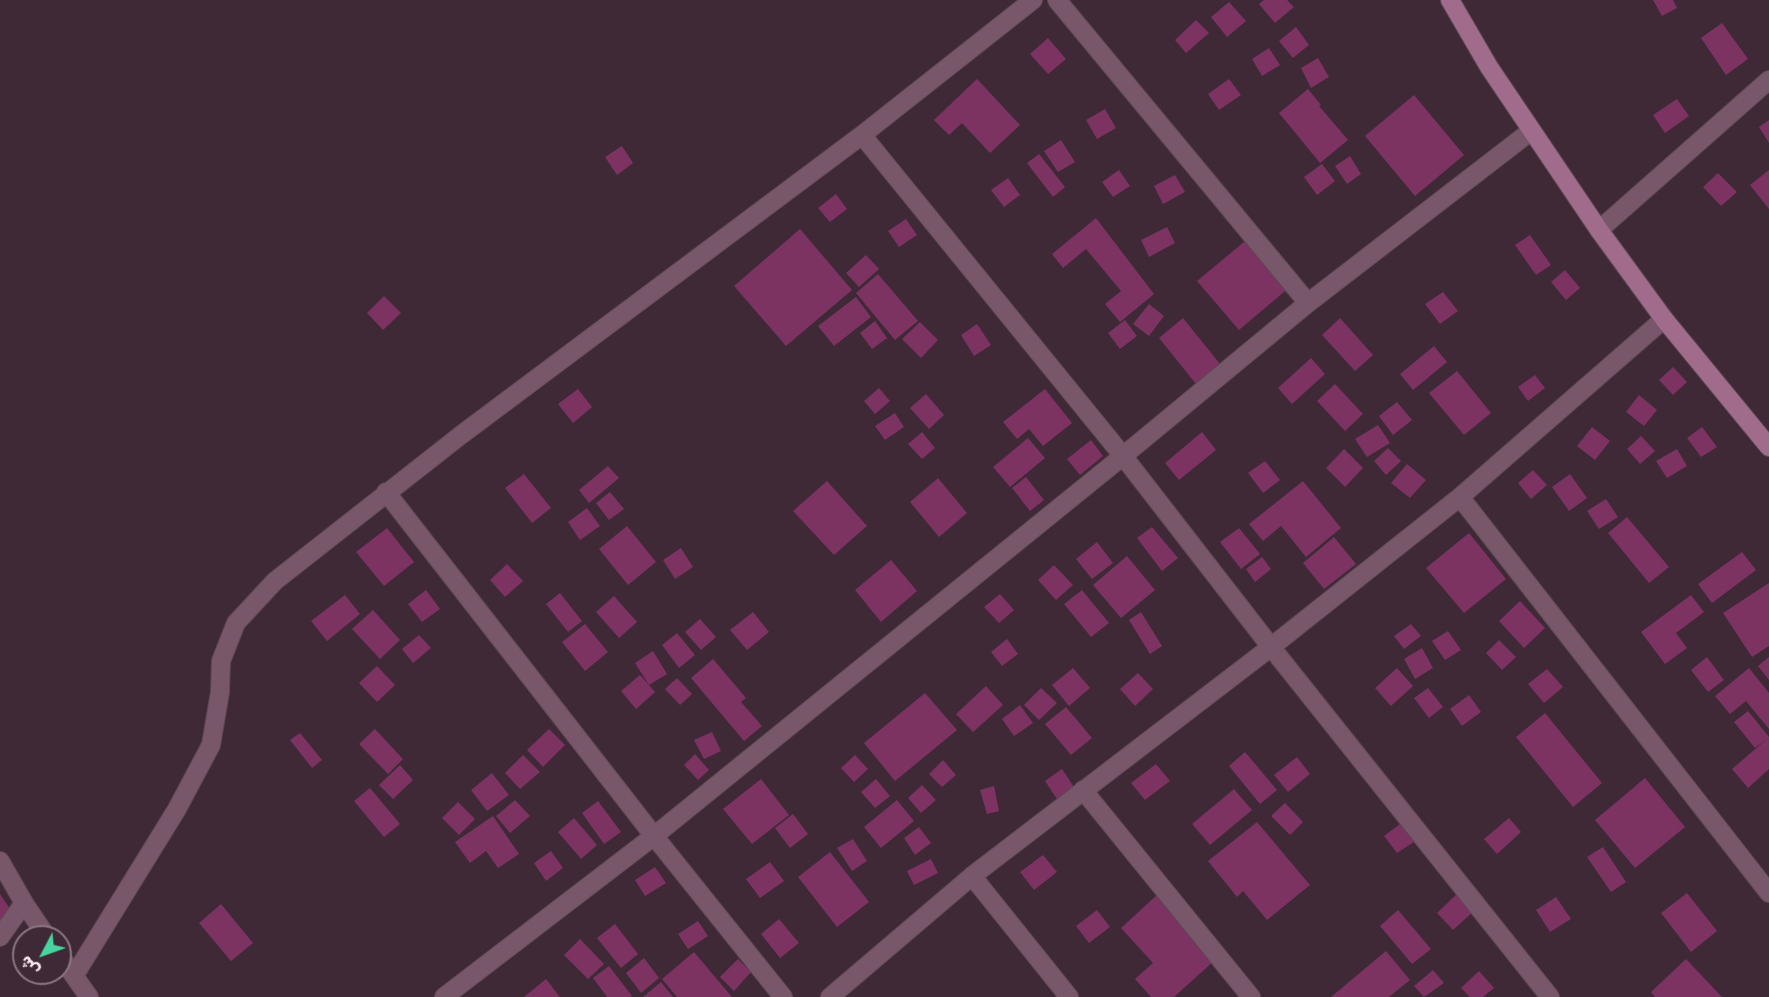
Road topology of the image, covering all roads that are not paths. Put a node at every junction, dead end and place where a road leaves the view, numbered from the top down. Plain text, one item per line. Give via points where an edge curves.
1 (1034, 0) edge
2 (1057, 0) edge
3 (1450, 0) edge
4 (1769, 80) edge
5 (1531, 131) junction
6 (862, 135) junction
7 (1599, 230) junction
8 (1308, 303) junction
9 (1664, 319) junction
10 (1769, 447) edge
11 (1123, 456) junction
12 (386, 492) junction
13 (1460, 497) junction
14 (1271, 647) junction
15 (1083, 790) junction
16 (654, 836) junction
17 (0, 861) edge
18 (972, 876) junction
19 (1769, 893) edge
20 (24, 903) junction
21 (39, 925) edge
22 (0, 937) edge
23 (72, 973) edge
24 (74, 976) junction
25 (89, 997) edge
26 (444, 997) edge
27 (783, 997) edge
28 (830, 997) edge
29 (1069, 997) edge
30 (1251, 997) edge
31 (1550, 997) edge

1 - 6 street
2 - 8 street
3 - 5 street
4 - 7 street
5 - 7 street
5 - 8 street
6 - 11 street
6 - 12 street
7 - 9 street
8 - 11 street
9 - 10 street
9 - 13 street
11 - 14 street
11 - 16 street
12 - 16 street
12 - 24 street via 274,581 236,623 221,661 211,745 177,809
13 - 14 street
13 - 19 street
14 - 15 street
14 - 31 street
15 - 18 street
15 - 30 street
16 - 26 street
16 - 27 street
17 - 20 street
18 - 28 street
18 - 29 street
20 - 21 street
20 - 22 street
23 - 24 street
24 - 25 street

